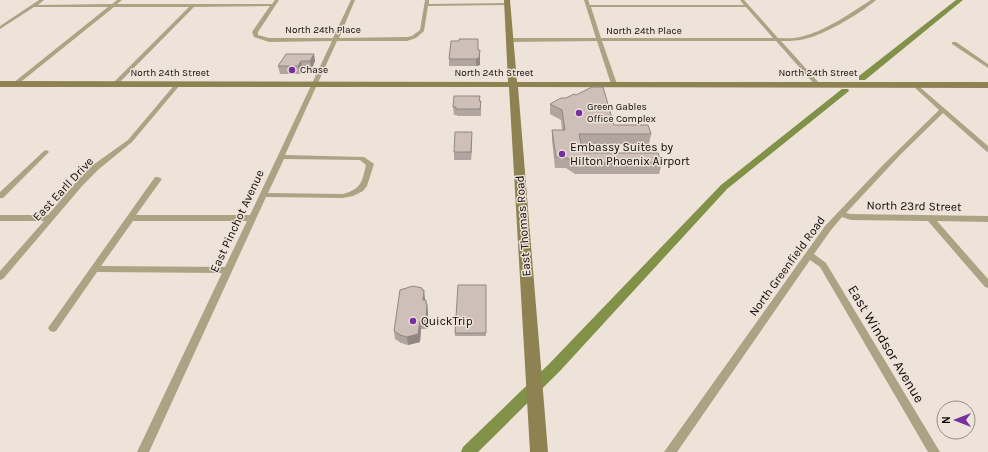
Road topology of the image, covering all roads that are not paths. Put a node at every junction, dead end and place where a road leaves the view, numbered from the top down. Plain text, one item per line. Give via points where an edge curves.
1 (42, 0) edge
2 (120, 0) edge
3 (198, 0) edge
4 (277, 0) edge
5 (353, 0) edge
6 (586, 0) edge
7 (742, 0) edge
8 (874, 0) edge
9 (427, 2) edge
10 (507, 2) edge
11 (34, 6) junction
12 (113, 6) junction
13 (192, 6) junction
14 (273, 6) junction
15 (588, 6) junction
16 (747, 6) junction
17 (0, 28) edge
18 (334, 40) junction
19 (510, 40) junction
20 (599, 40) junction
21 (778, 40) junction
22 (954, 43) dead end
23 (988, 66) edge
24 (0, 84) edge
25 (15, 84) junction
26 (115, 84) junction
27 (178, 84) junction
28 (315, 84) junction
29 (513, 84) junction
30 (614, 84) junction
31 (818, 85) junction
32 (914, 85) junction
33 (988, 85) edge
34 (942, 110) junction
35 (988, 150) edge
36 (46, 152) dead end
37 (280, 157) junction
38 (158, 179) dead end
39 (262, 195) junction
40 (0, 196) edge
41 (840, 214) junction
42 (0, 218) edge
43 (50, 218) junction
44 (130, 218) junction
45 (252, 218) junction
46 (930, 218) junction
47 (988, 219) edge
48 (809, 255) junction
49 (94, 269) junction
50 (228, 270) junction
51 (0, 277) edge
52 (988, 285) edge
53 (52, 328) dead end
54 (143, 452) edge
55 (539, 452) edge
56 (670, 452) edge
57 (934, 452) edge

1 - 11 street
2 - 12 street
3 - 13 street
4 - 14 street
5 - 18 street, East Pinchot Avenue
6 - 15 street
7 - 16 street
8 - 21 street, North 24th Place via 817,34 800,39
9 - 10 street
9 - 18 street, North 24th Place via 422,31 414,36 400,39
10 - 19 main road, East Thomas Road
11 - 12 street
11 - 17 street
12 - 13 street
12 - 25 street
13 - 14 street
13 - 26 street
14 - 18 street, North 24th Place via 255,32 256,36 269,40
15 - 16 street
15 - 20 street
16 - 21 street
18 - 28 street, East Pinchot Avenue
19 - 20 street, North 24th Place
19 - 29 main road, East Thomas Road
20 - 21 street, North 24th Place
20 - 30 street
21 - 31 street
22 - 23 street
24 - 25 main road, North 24th Street
25 - 26 main road, North 24th Street
26 - 27 main road, North 24th Street
27 - 28 main road, North 24th Street
27 - 43 street, East Earll Drive via 136,135 90,173
28 - 29 main road, North 24th Street
28 - 37 street, East Pinchot Avenue
29 - 30 main road, North 24th Street
29 - 55 main road, East Thomas Road
30 - 31 main road, North 24th Street
31 - 32 main road, North 24th Street
32 - 33 main road, North 24th Street
32 - 34 street
34 - 35 street
34 - 41 street, North Greenfield Road
36 - 40 street
37 - 39 street, East Pinchot Avenue
37 - 39 street via 362,158 370,164 366,184 354,194
38 - 44 street
39 - 45 street, East Pinchot Avenue
41 - 46 street, North 23rd Street via 851,217
41 - 48 street, North Greenfield Road
42 - 43 street
43 - 51 street, East Earll Drive
44 - 45 street
44 - 49 street
45 - 50 street, East Pinchot Avenue
46 - 47 street, North 23rd Street
46 - 52 street
48 - 56 street, North Greenfield Road
48 - 57 street, East Windsor Avenue via 823,265
49 - 50 street
49 - 53 street
50 - 54 street, East Pinchot Avenue

